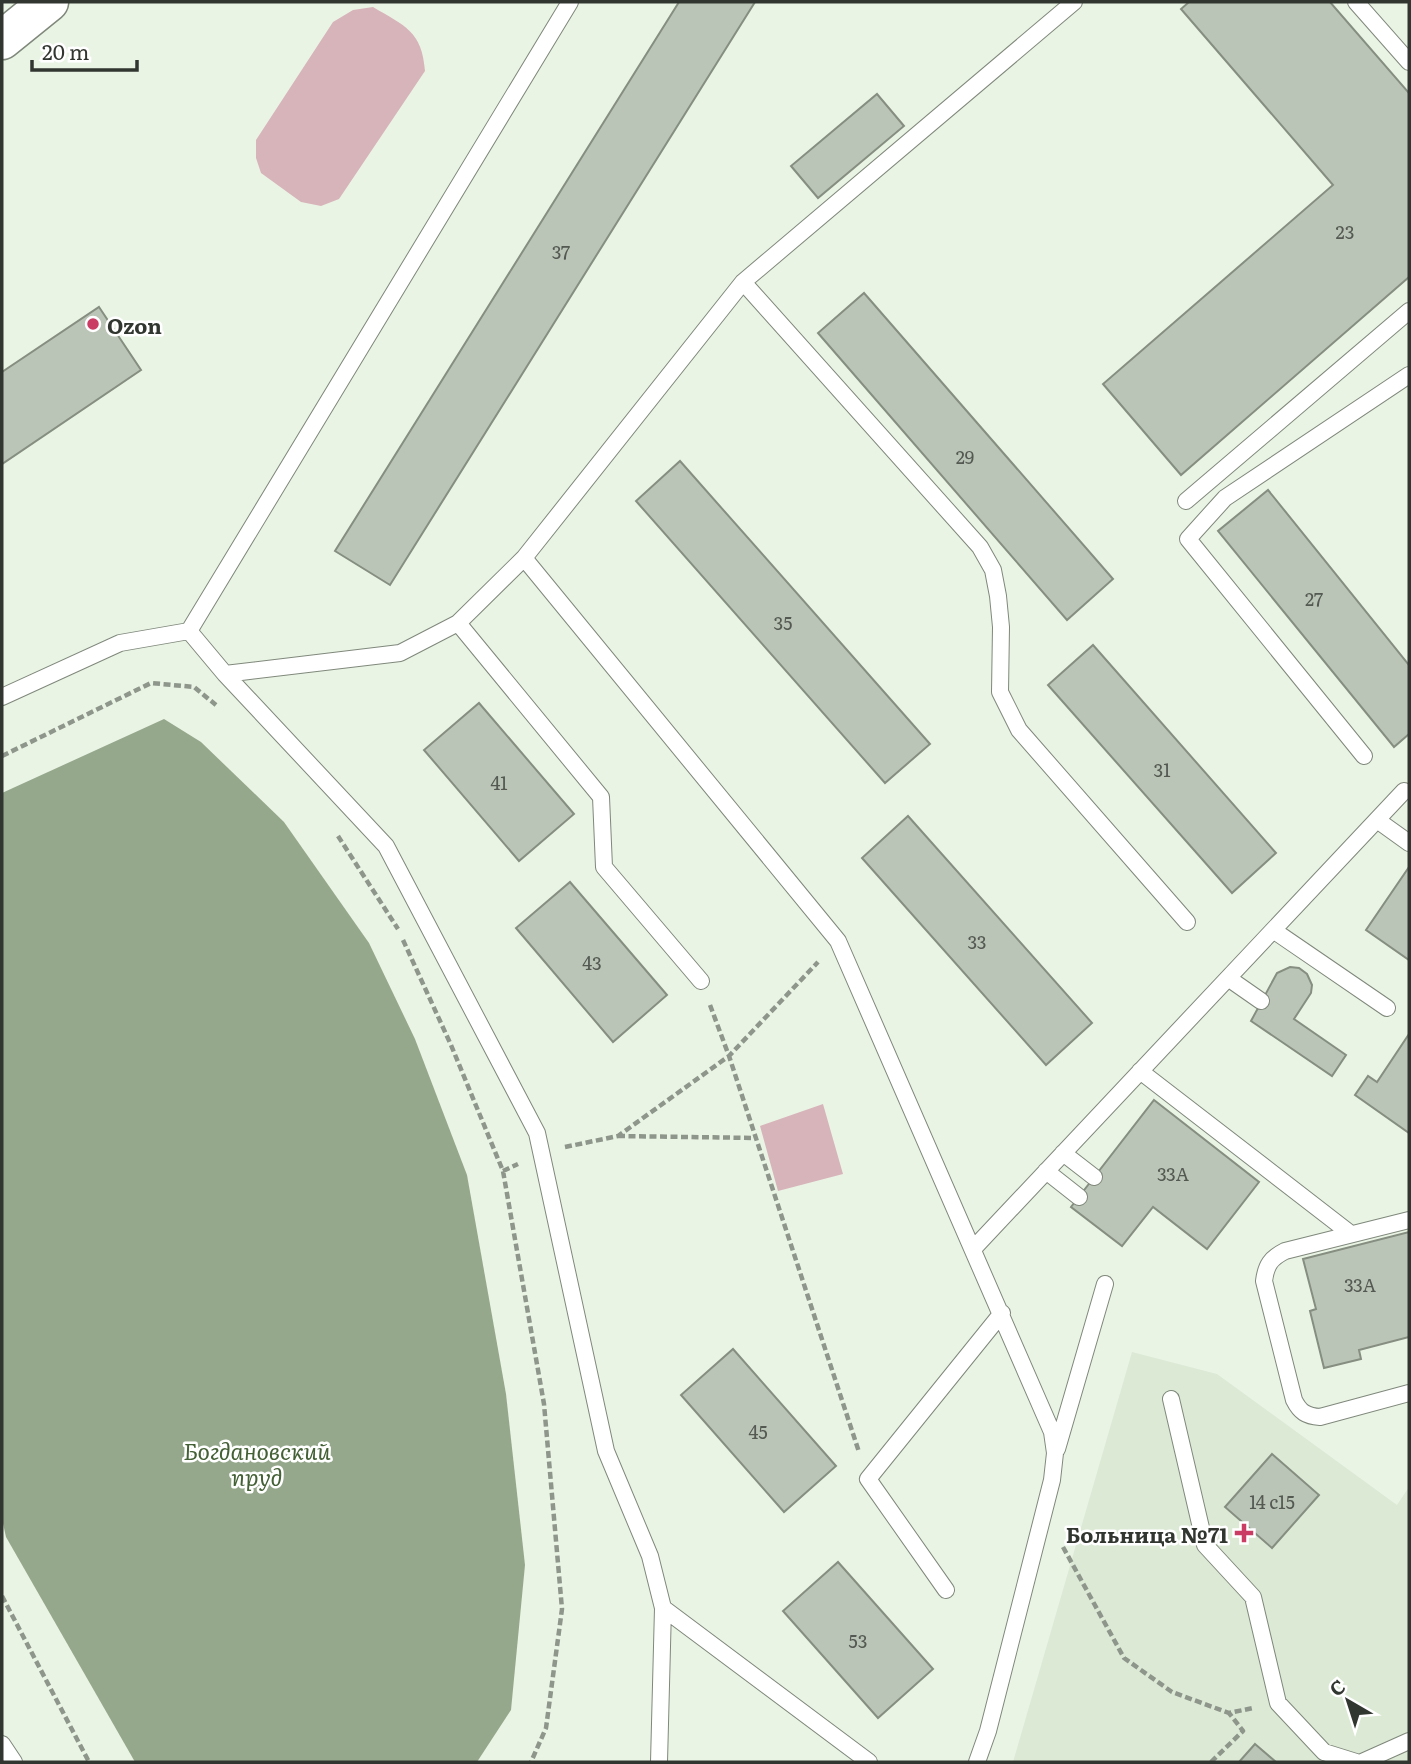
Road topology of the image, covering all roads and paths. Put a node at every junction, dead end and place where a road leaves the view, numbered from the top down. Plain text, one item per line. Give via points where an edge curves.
1 (50, 2) edge
2 (570, 2) edge
3 (1074, 2) edge
4 (1356, 2) edge
5 (2, 40) edge
6 (1409, 62) edge
7 (743, 282) junction
8 (1409, 311) edge
9 (1409, 375) edge
10 (1186, 501) dead end
11 (524, 558) junction
12 (458, 623) junction
13 (189, 631) junction
14 (225, 674) junction
15 (2, 697) edge
16 (220, 709) dead end
17 (2, 756) edge
18 (1364, 756) dead end
19 (1404, 791) dead end
20 (1377, 820) junction
21 (333, 828) dead end
22 (1409, 843) edge
23 (1187, 922) dead end
24 (1273, 930) junction
25 (838, 941) junction
26 (1228, 978) junction
27 (701, 981) joint
28 (1261, 1001) dead end
29 (1387, 1008) dead end
30 (729, 1056) junction
31 (1140, 1071) junction
32 (618, 1136) junction
33 (756, 1138) junction
34 (541, 1153) junction
35 (1063, 1153) junction
36 (503, 1171) junction
37 (1046, 1171) junction
38 (1094, 1177) dead end
39 (1079, 1197) dead end
40 (1409, 1220) edge
41 (1351, 1234) junction
42 (973, 1248) junction
43 (1105, 1283) dead end
44 (1002, 1314) junction
45 (1409, 1394) edge
46 (1171, 1399) dead end
47 (1055, 1453) junction
48 (868, 1479) junction
49 (1043, 1517) junction
50 (946, 1590) dead end
51 (2, 1596) edge
52 (663, 1608) junction
53 (1278, 1703) junction
54 (1229, 1713) junction
55 (1409, 1741) edge
56 (2, 1744) edge
57 (14, 1762) edge
58 (89, 1762) edge
59 (531, 1762) edge
60 (659, 1762) edge
61 (869, 1762) edge
62 (977, 1762) edge
63 (1211, 1762) edge
64 (1356, 1762) edge
65 (1362, 1762) edge

1 - 5 street
2 - 13 lane
3 - 7 lane
4 - 6 lane
7 - 11 lane
7 - 23 lane via 980,547 993,570 998,596 1000,692 1019,730
8 - 10 lane
9 - 18 lane via 1225,498 1188,540
11 - 12 lane
11 - 25 lane
12 - 14 lane via 400,653
12 - 27 lane via 601,797 604,867
13 - 14 lane
13 - 15 lane via 120,643
14 - 34 lane via 386,846 537,1133
16 - 17 path via 194,687 150,684
19 - 20 lane
20 - 22 lane
20 - 24 lane
21 - 36 path via 400,932
24 - 26 lane
24 - 29 lane
25 - 30 path
25 - 42 lane
26 - 28 lane
26 - 31 lane
27 - 30 path
30 - 32 path
30 - 33 path
31 - 35 lane
31 - 41 lane
32 - 33 path
32 - 34 path
33 - 48 path
34 - 36 path
34 - 52 lane via 606,1451 650,1556
35 - 37 lane
35 - 38 lane
36 - 59 path via 544,1404 562,1609 546,1728
37 - 39 lane
37 - 42 lane
40 - 41 lane
41 - 45 lane via 1285,1251 1265,1270 1294,1400 1302,1412 1320,1417
42 - 44 lane
43 - 47 lane
44 - 47 lane via 1052,1432
44 - 48 lane
46 - 53 lane via 1205,1545 1254,1597
47 - 49 lane
48 - 50 lane
49 - 54 path via 1124,1658 1172,1692
49 - 62 lane
51 - 58 path
52 - 60 lane
52 - 61 lane
53 - 54 path
53 - 64 lane via 1324,1752
54 - 63 path via 1243,1731
55 - 65 lane
56 - 57 lane

